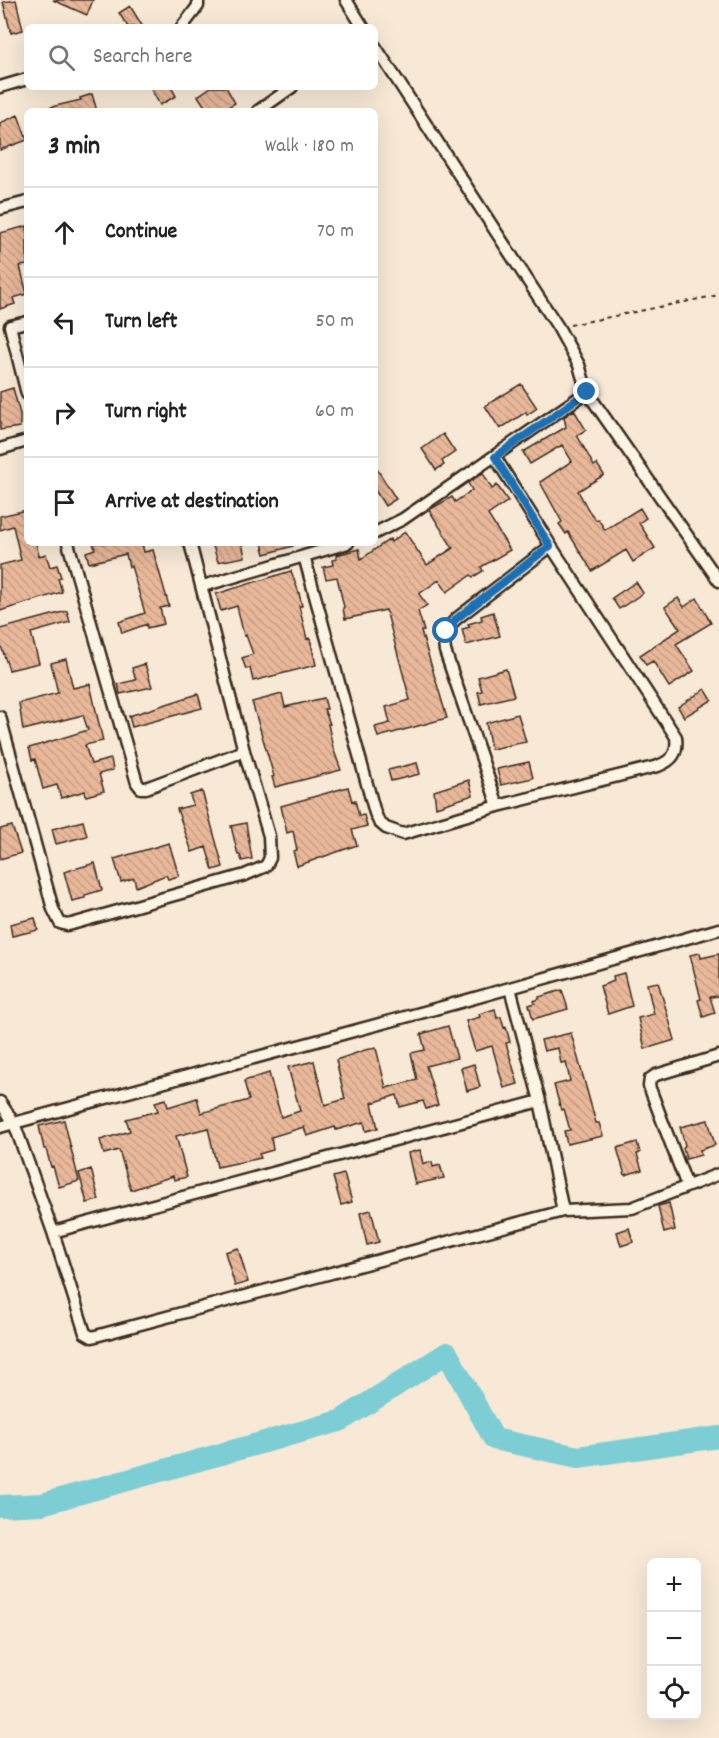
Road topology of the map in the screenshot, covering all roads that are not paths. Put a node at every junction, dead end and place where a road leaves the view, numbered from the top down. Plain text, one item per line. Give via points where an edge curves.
1 (198, 0) edge
2 (346, 0) edge
3 (184, 24) edge
4 (361, 24) edge
5 (378, 51) edge
6 (24, 80) edge
7 (0, 87) edge
8 (288, 90) edge
9 (262, 108) edge
10 (24, 203) edge
11 (0, 209) edge
12 (24, 323) edge
13 (5, 327) edge
14 (24, 384) edge
15 (587, 392) junction
16 (24, 442) edge
17 (0, 449) edge
18 (495, 457) junction
19 (378, 532) edge
20 (69, 546) edge
21 (191, 546) edge
22 (338, 546) edge
23 (550, 546) junction
24 (304, 556) junction
25 (719, 581) edge
26 (202, 586) junction
27 (0, 717) edge
28 (244, 751) junction
29 (498, 806) junction
30 (719, 929) edge
31 (510, 988) junction
32 (719, 1056) edge
33 (540, 1101) junction
34 (0, 1102) edge
35 (14, 1123) junction
36 (0, 1127) edge
37 (719, 1174) edge
38 (687, 1186) junction
39 (563, 1211) junction
40 (52, 1232) junction

1 - 3 street
2 - 4 street
5 - 15 street via 558,327 579,365
6 - 7 street
8 - 9 street
10 - 11 street
12 - 13 street
13 - 14 street
15 - 18 street
15 - 25 street
16 - 17 street
18 - 19 street
18 - 23 street
20 - 28 street via 141,788
21 - 26 street
22 - 24 street
23 - 29 street via 456,619 443,641
23 - 29 street via 676,737 677,747 669,762 658,766
24 - 26 street
24 - 29 street via 379,822 403,834
26 - 28 street
27 - 28 street via 46,889 56,918 67,925 266,866 270,858 269,836
30 - 31 street
31 - 33 street
31 - 35 street
32 - 38 street via 650,1079 649,1086
33 - 39 street
33 - 40 street
34 - 35 street
35 - 36 street
35 - 40 street
37 - 38 street
38 - 39 street via 632,1208
39 - 40 street via 92,1337 85,1334

